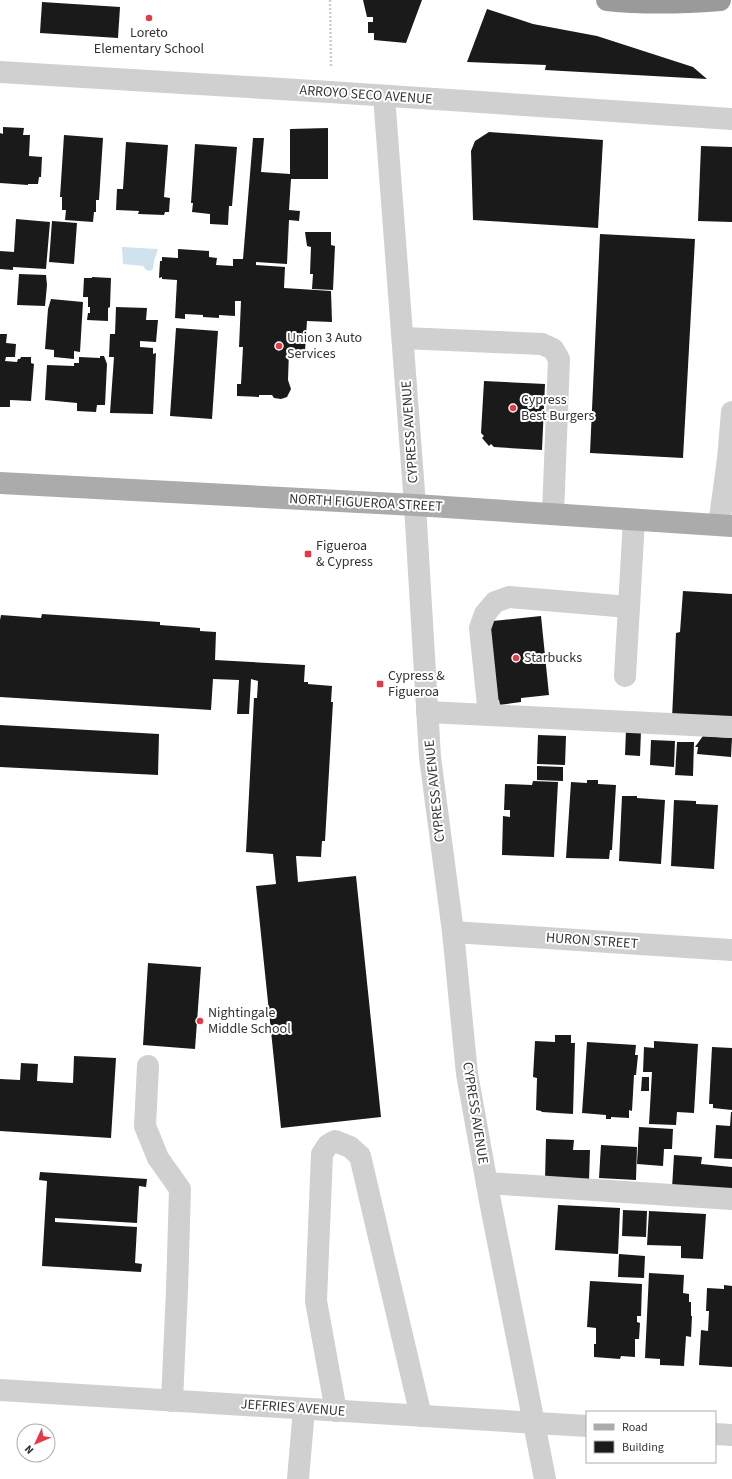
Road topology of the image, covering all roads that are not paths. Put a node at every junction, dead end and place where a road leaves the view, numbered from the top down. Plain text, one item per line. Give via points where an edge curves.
1 (607, 0) edge
2 (720, 0) edge
3 (0, 72) edge
4 (384, 96) junction
5 (732, 119) edge
6 (403, 338) junction
7 (732, 412) edge
8 (0, 483) edge
9 (415, 505) junction
10 (553, 514) junction
11 (634, 520) junction
12 (726, 525) edge
13 (629, 607) junction
14 (625, 676) dead end
15 (427, 712) junction
16 (489, 714) junction
17 (732, 727) edge
18 (453, 932) junction
19 (732, 950) edge
20 (148, 1066) dead end
21 (487, 1183) junction
22 (732, 1199) edge
23 (0, 1390) edge
24 (172, 1401) junction
25 (304, 1409) junction
26 (336, 1411) junction
27 (421, 1416) junction
28 (534, 1423) junction
29 (586, 1426) edge
30 (716, 1434) edge
31 (732, 1435) edge
32 (298, 1479) edge
33 (545, 1479) edge

1 - 2 highway via 633,3
3 - 4 street, ARROYO SECO AVENUE
4 - 5 street, ARROYO SECO AVENUE
4 - 6 street, CYPRESS AVENUE
6 - 9 street, CYPRESS AVENUE
6 - 10 street via 542,344 553,349 559,359
7 - 12 street
8 - 9 main road, NORTH FIGUEROA STREET
9 - 10 main road, NORTH FIGUEROA STREET
9 - 15 street, CYPRESS AVENUE
10 - 11 main road, NORTH FIGUEROA STREET
11 - 12 main road, NORTH FIGUEROA STREET
11 - 13 street
13 - 14 street
13 - 16 street via 509,597 495,602 485,614 480,628
15 - 16 street
15 - 18 street, CYPRESS AVENUE via 434,793
16 - 17 street
18 - 19 street, HURON STREET
18 - 21 street, CYPRESS AVENUE via 467,1074
20 - 24 street via 145,1126 158,1158 180,1189
21 - 22 street
21 - 28 street, CYPRESS AVENUE
23 - 24 street, JEFFRIES AVENUE
24 - 25 street, JEFFRIES AVENUE
25 - 26 street, JEFFRIES AVENUE
25 - 32 street
26 - 27 street, JEFFRIES AVENUE
26 - 27 street via 316,1301 322,1154 328,1145 335,1141 350,1147 360,1156
27 - 28 street, JEFFRIES AVENUE
28 - 29 street, JEFFRIES AVENUE
28 - 33 street, CYPRESS AVENUE
30 - 31 street

